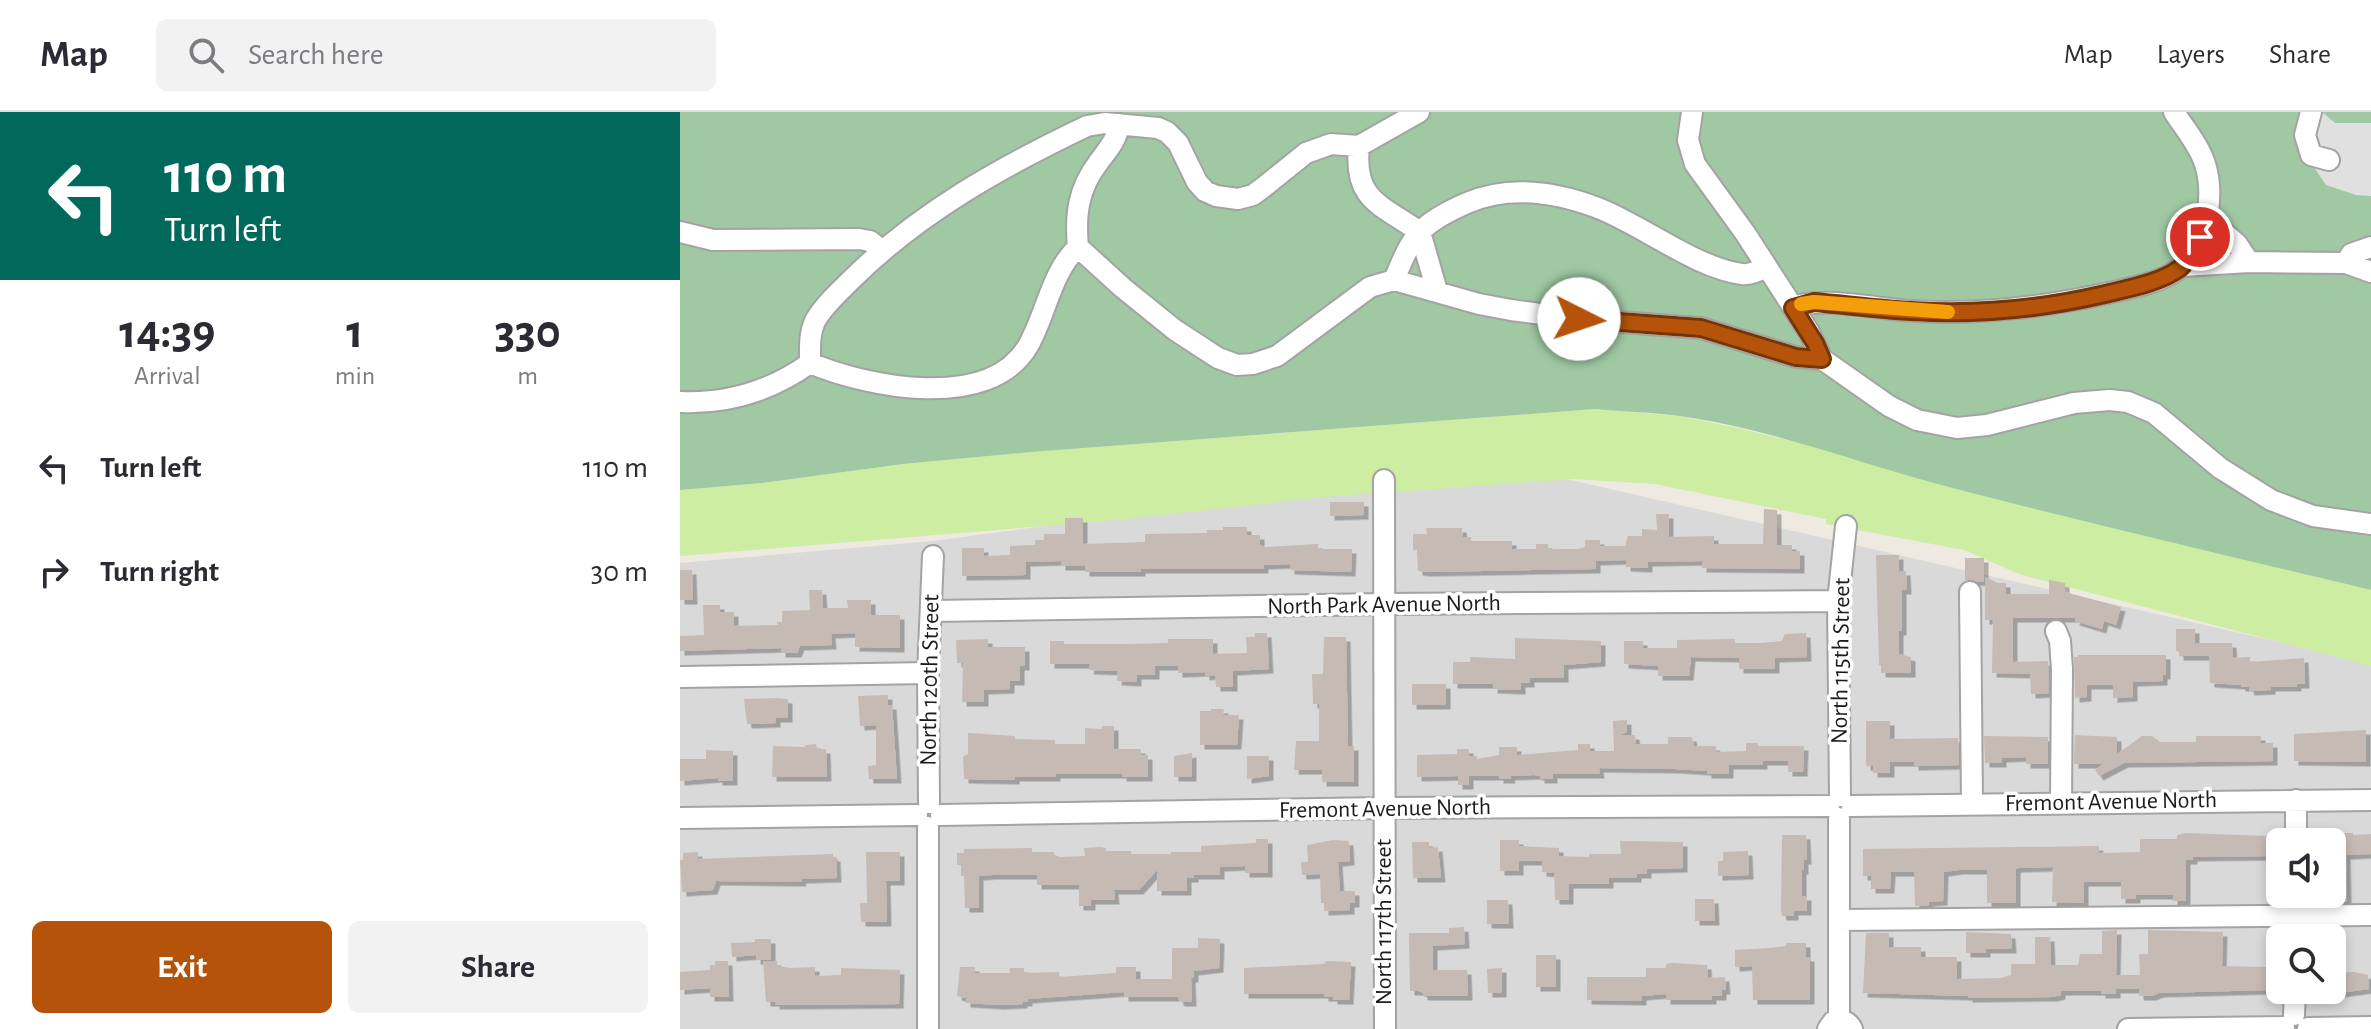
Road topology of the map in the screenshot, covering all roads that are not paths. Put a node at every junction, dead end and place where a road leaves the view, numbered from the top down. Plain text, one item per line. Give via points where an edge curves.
1 (1419, 112) edge
2 (1692, 112) edge
3 (2174, 112) edge
4 (2311, 112) edge
5 (1119, 124) junction
6 (1359, 146) junction
7 (2329, 160) dead end
8 (2206, 217) junction
9 (680, 232) edge
10 (1420, 232) junction
11 (1078, 247) junction
12 (2371, 247) edge
13 (882, 251) junction
14 (2249, 262) junction
15 (2346, 263) junction
16 (2182, 266) junction
17 (1765, 267) junction
18 (2371, 272) edge
19 (1394, 280) junction
20 (1437, 291) junction
21 (1793, 308) junction
22 (1822, 359) junction
23 (810, 363) junction
24 (680, 402) edge
25 (1384, 480) dead end
26 (2371, 524) edge
27 (1846, 526) dead end
28 (933, 556) dead end
29 (1970, 592) dead end
30 (1838, 601) junction
31 (1384, 604) junction
32 (931, 611) junction
33 (2056, 631) dead end
34 (928, 673) junction
35 (680, 677) edge
36 (2296, 800) junction
37 (2371, 800) edge
38 (2061, 803) junction
39 (1972, 804) junction
40 (1840, 806) junction
41 (1384, 808) junction
42 (929, 815) junction
43 (680, 818) edge
44 (2296, 828) edge
45 (2297, 908) edge
46 (2297, 915) junction
47 (2371, 915) edge
48 (1839, 920) junction
49 (2297, 924) edge
50 (2295, 1004) edge
51 (1840, 1026) edge
52 (2295, 1026) edge
53 (2371, 1027) edge
54 (928, 1029) edge
55 (1385, 1029) edge
56 (2128, 1029) edge

1 - 6 street
2 - 17 street via 1688,140 1695,164
3 - 8 street via 2205,164
4 - 7 street via 2305,135 2311,155
5 - 6 street via 1167,132 1197,182 1226,199 1253,195 1317,148
5 - 11 street via 1115,140 1081,193
5 - 13 street via 1087,126 978,182
6 - 10 street via 1359,177 1371,200
8 - 14 street
8 - 16 street
9 - 13 street via 713,240 859,239
10 - 17 street via 1476,199 1508,192 1541,193 1596,207 1729,270 1750,274
10 - 19 street
10 - 20 street
11 - 19 street via 1175,330 1237,365 1277,356 1370,287
11 - 23 street via 1064,265 1028,345 1013,364 993,376 949,386 899,388
12 - 15 street via 2351,254
13 - 23 street via 816,320
14 - 15 street
14 - 16 street
15 - 18 street
16 - 21 street via 2136,287 2016,310 1914,311 1814,302
17 - 21 street
19 - 20 street
20 - 22 street via 1546,315 1701,328 1796,357
21 - 22 street
22 - 26 street via 1889,406 1943,427 1987,425 2074,403 2128,402 2154,413 2220,468 2271,500 2313,516
23 - 24 street via 753,394
25 - 31 street, North 117th Street
27 - 30 street, North 115th Street
28 - 32 street, North 120th Street
29 - 39 street
30 - 31 street, North Park Avenue North
30 - 40 street, North 115th Street
31 - 32 street, North Park Avenue North
31 - 41 street, North 117th Street
32 - 34 street, North 120th Street
33 - 38 street via 2062,669
34 - 35 street
34 - 42 street, North 120th Street
36 - 37 street, Fremont Avenue North
36 - 38 street, Fremont Avenue North
36 - 44 street
38 - 39 street, Fremont Avenue North
39 - 40 street, Fremont Avenue North
40 - 41 street, Fremont Avenue North
40 - 48 street, North 115th Street
41 - 42 street, Fremont Avenue North
41 - 55 street, North 117th Street
42 - 43 street, Fremont Avenue North
42 - 54 street, North 120th Street
45 - 46 street
46 - 47 street
46 - 48 street
46 - 49 street
48 - 51 street, North 115th Street
50 - 52 street
52 - 53 street
52 - 56 street

